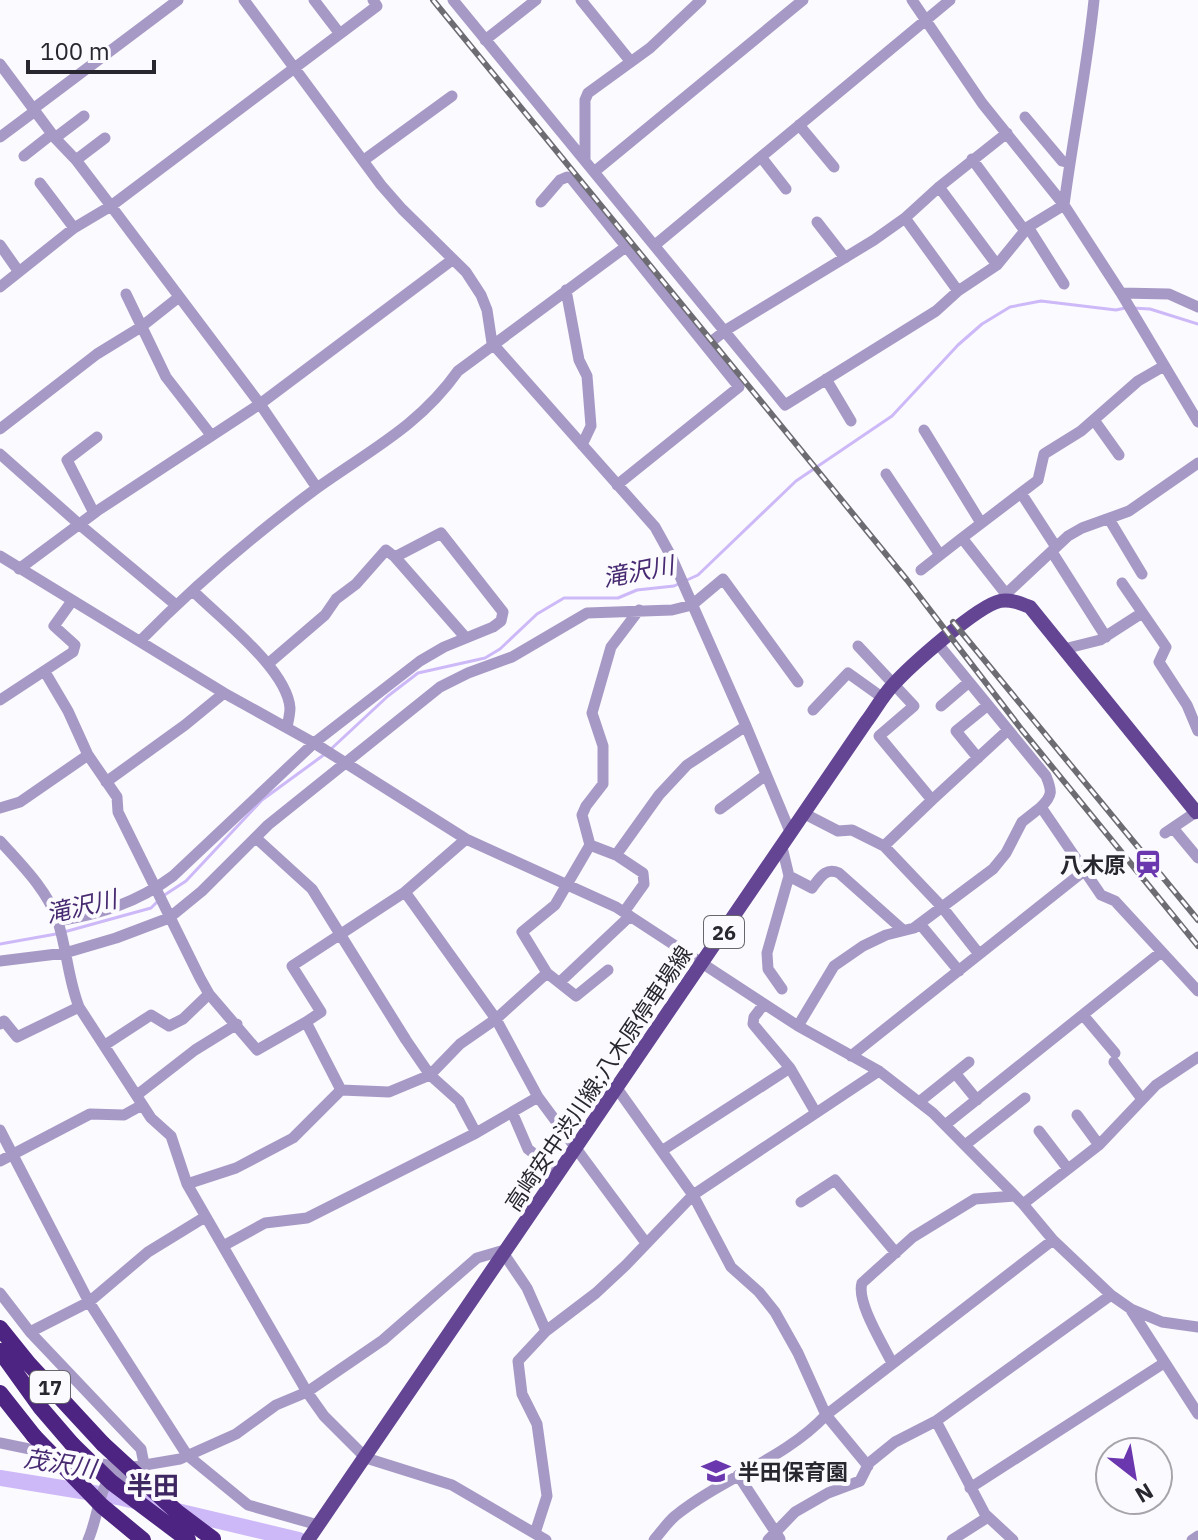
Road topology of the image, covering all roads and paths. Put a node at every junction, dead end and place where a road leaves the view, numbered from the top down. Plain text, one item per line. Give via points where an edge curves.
1 (178, 0) edge
2 (244, 0) edge
3 (314, 0) edge
4 (373, 0) edge
5 (453, 0) edge
6 (536, 0) edge
7 (581, 0) edge
8 (701, 0) edge
9 (803, 0) edge
10 (912, 0) edge
11 (950, 0) edge
12 (1094, 0) edge
13 (926, 20) junction
14 (340, 34) junction
15 (485, 40) junction
16 (631, 62) junction
17 (0, 64) edge
18 (295, 68) junction
19 (452, 96) dead end
20 (34, 110) junction
21 (84, 116) dead end
22 (1025, 117) dead end
23 (799, 125) junction
24 (1007, 133) junction
25 (54, 136) junction
26 (0, 137) edge
27 (105, 138) dead end
28 (24, 156) dead end
29 (761, 157) junction
30 (972, 159) junction
31 (76, 160) junction
32 (364, 160) junction
33 (585, 160) junction
34 (1070, 163) junction
35 (834, 167) dead end
36 (594, 172) junction
37 (40, 183) dead end
38 (939, 187) junction
39 (786, 189) dead end
40 (541, 202) dead end
41 (1064, 205) junction
42 (111, 206) junction
43 (905, 218) junction
44 (817, 222) dead end
45 (74, 228) junction
46 (1027, 229) junction
47 (0, 245) edge
48 (655, 245) junction
49 (627, 246) junction
50 (845, 258) junction
51 (452, 260) junction
52 (997, 265) junction
53 (19, 272) junction
54 (1064, 284) dead end
55 (0, 287) edge
56 (566, 290) junction
57 (958, 291) junction
58 (1121, 293) junction
59 (126, 294) dead end
60 (179, 297) junction
61 (1198, 307) edge
62 (141, 327) junction
63 (726, 330) junction
64 (492, 343) junction
65 (707, 345) junction
66 (1164, 366) junction
67 (826, 379) junction
68 (260, 404) junction
69 (1094, 420) junction
70 (851, 421) dead end
71 (1198, 422) edge
72 (0, 429) edge
73 (924, 430) dead end
74 (211, 435) junction
75 (97, 437) dead end
76 (582, 445) junction
77 (0, 454) edge
78 (1119, 455) dead end
79 (1198, 463) edge
80 (886, 474) dead end
81 (617, 485) junction
82 (317, 488) junction
83 (1021, 493) junction
84 (94, 513) junction
85 (1109, 519) junction
86 (981, 523) junction
87 (80, 525) junction
88 (962, 538) junction
89 (1054, 549) junction
90 (940, 555) junction
91 (0, 556) edge
92 (395, 557) junction
93 (19, 569) junction
94 (921, 570) dead end
95 (1142, 574) dead end
96 (1122, 583) dead end
97 (193, 591) junction
98 (1006, 597) junction
99 (72, 601) junction
100 (176, 605) junction
101 (692, 605) junction
102 (639, 610) junction
103 (1142, 613) junction
104 (1106, 637) junction
105 (466, 638) junction
106 (140, 641) junction
107 (938, 644) junction
108 (858, 646) dead end
109 (1064, 649) junction
110 (269, 663) junction
111 (45, 672) junction
112 (798, 682) dead end
113 (969, 682) junction
114 (893, 685) junction
115 (224, 693) junction
116 (883, 698) junction
117 (0, 700) edge
118 (988, 705) junction
119 (941, 706) dead end
120 (813, 710) dead end
121 (746, 726) junction
122 (287, 727) junction
123 (1008, 730) junction
124 (1198, 731) edge
125 (314, 743) junction
126 (88, 755) junction
127 (978, 758) junction
128 (343, 764) junction
129 (766, 775) junction
130 (106, 782) junction
131 (932, 800) junction
132 (1041, 807) junction
133 (0, 808) edge
134 (720, 809) dead end
135 (1197, 812) edge
136 (805, 814) junction
137 (791, 834) junction
138 (256, 838) junction
139 (466, 839) junction
140 (0, 841) edge
141 (590, 845) junction
142 (884, 846) junction
143 (782, 847) junction
144 (616, 855) junction
145 (1198, 858) edge
146 (1084, 871) junction
147 (789, 876) junction
148 (569, 883) junction
149 (158, 889) junction
150 (405, 892) junction
151 (942, 907) junction
152 (627, 914) junction
153 (169, 918) junction
154 (59, 924) junction
155 (920, 924) junction
156 (903, 930) junction
157 (343, 934) junction
158 (65, 949) junction
159 (1160, 953) junction
160 (979, 954) junction
161 (0, 961) edge
162 (702, 964) junction
163 (608, 970) dead end
164 (959, 971) junction
165 (547, 973) junction
166 (560, 982) junction
167 (782, 989) dead end
168 (1198, 991) edge
169 (209, 994) junction
170 (764, 1004) junction
171 (79, 1007) junction
172 (1083, 1015) junction
173 (496, 1019) junction
174 (306, 1022) junction
175 (0, 1024) edge
176 (237, 1024) junction
177 (798, 1026) junction
178 (105, 1045) junction
179 (851, 1056) junction
180 (1198, 1057) edge
181 (969, 1062) dead end
182 (790, 1068) junction
183 (879, 1071) junction
184 (955, 1073) junction
185 (430, 1075) junction
186 (616, 1087) junction
187 (341, 1090) junction
188 (538, 1097) junction
189 (1025, 1098) dead end
190 (1142, 1099) junction
191 (139, 1100) junction
192 (977, 1100) junction
193 (919, 1102) junction
194 (512, 1112) junction
195 (816, 1113) junction
196 (1077, 1115) dead end
197 (945, 1125) junction
198 (0, 1130) edge
199 (1039, 1131) dead end
200 (476, 1133) junction
201 (965, 1145) junction
202 (1099, 1145) junction
203 (576, 1146) junction
204 (663, 1150) junction
205 (12, 1155) junction
206 (0, 1161) edge
207 (1068, 1169) junction
208 (558, 1173) junction
209 (187, 1184) junction
210 (693, 1195) junction
211 (1019, 1200) junction
212 (801, 1202) dead end
213 (205, 1217) junction
214 (1053, 1240) junction
215 (646, 1243) junction
216 (223, 1246) junction
217 (896, 1253) junction
218 (504, 1254) junction
219 (0, 1293) edge
220 (1111, 1295) junction
221 (89, 1302) junction
222 (1131, 1309) junction
223 (1198, 1327) edge
224 (0, 1328) edge
225 (546, 1331) junction
226 (30, 1332) junction
227 (0, 1351) edge
228 (892, 1363) junction
229 (1164, 1363) junction
230 (307, 1392) junction
231 (0, 1393) edge
232 (1198, 1414) edge
233 (826, 1415) junction
234 (936, 1421) junction
235 (0, 1443) edge
236 (187, 1455) junction
237 (366, 1458) junction
238 (144, 1464) junction
239 (868, 1466) junction
240 (738, 1475) junction
241 (970, 1488) junction
242 (988, 1517) junction
243 (313, 1533) edge
244 (535, 1533) junction
245 (1198, 1536) edge
246 (774, 1538) edge
247 (88, 1540) edge
248 (143, 1540) edge
249 (188, 1540) edge
250 (214, 1540) edge
251 (546, 1540) edge
252 (654, 1540) edge
253 (952, 1540) edge
254 (1013, 1540) edge
255 (1192, 1540) edge

1 - 20 street
2 - 18 street
3 - 14 street
4 - 14 street via 377,6
5 - 15 street
6 - 15 street
7 - 16 street
8 - 16 street
9 - 36 street
10 - 13 street
11 - 13 street
12 - 34 street
13 - 23 street
13 - 24 street
14 - 18 street
15 - 33 street
16 - 33 street via 588,93
17 - 20 street
18 - 32 street
18 - 42 street
19 - 32 street
20 - 25 street
20 - 26 street
21 - 25 street
22 - 34 street via 1062,161
23 - 29 street
23 - 35 street
24 - 30 street
24 - 41 street
25 - 28 street
25 - 31 street
27 - 31 street
29 - 39 street
29 - 48 street
30 - 38 street
30 - 46 street
31 - 42 street
32 - 51 street
33 - 36 street
34 - 41 street
36 - 48 street
37 - 45 street
38 - 43 street
38 - 52 street
40 - 49 street via 560,180 571,178
41 - 46 street
41 - 58 street
42 - 45 street
42 - 60 street
43 - 50 street
43 - 57 street
44 - 50 street
45 - 53 street
46 - 52 street
46 - 54 street
47 - 53 street
48 - 63 street
49 - 56 street
49 - 65 street
50 - 63 street
51 - 64 street via 481,295
51 - 68 street
52 - 57 street
53 - 55 street
56 - 64 street
56 - 76 street via 587,376 591,426
57 - 67 street via 936,311
58 - 61 street via 1169,294
58 - 66 street
59 - 62 street
60 - 62 street
60 - 68 street
62 - 72 street
62 - 74 street via 166,377
63 - 65 street
63 - 67 street via 785,405
64 - 76 street
64 - 82 street via 458,371 413,422
65 - 81 street via 739,387
66 - 69 street via 1138,381
66 - 71 street
67 - 70 street
68 - 74 street
68 - 82 street
69 - 78 street
69 - 83 street via 1044,454 1040,476
73 - 86 street
74 - 84 street
75 - 84 street via 67,460
76 - 81 street
77 - 87 street
79 - 85 street via 1149,499
80 - 90 street
81 - 101 street via 662,538
82 - 97 street
83 - 86 street
83 - 89 street
84 - 87 street
85 - 89 street via 1082,528
85 - 95 street
86 - 88 street
87 - 93 street
87 - 100 street
88 - 90 street
88 - 98 street
89 - 98 street
89 - 104 street
90 - 94 street
91 - 93 street
92 - 105 street
92 - 105 street via 441,533 503,612 493,627
92 - 110 street via 386,550 325,615
93 - 99 street
96 - 103 street
97 - 100 street
97 - 110 street
98 - 107 main road, 高崎安中渋川線;八木原停車場線 / 26 via 987,605
98 - 109 main road via 1030,607
99 - 106 street
99 - 111 street via 54,626 75,645 73,652
100 - 106 street
101 - 102 street
101 - 112 street via 723,579
101 - 121 street
102 - 128 street via 587,613 512,657 440,687
102 - 141 street via 611,647 592,713 603,746 603,784 582,815
103 - 104 street
103 - 124 street via 1166,647 1159,662
104 - 109 street
105 - 125 street via 420,661
106 - 115 street
107 - 113 street
107 - 114 main road, 高崎安中渋川線;八木原停車場線 / 26
108 - 114 street
109 - 135 main road
110 - 122 street via 287,698
111 - 117 street
111 - 126 street
113 - 118 street
113 - 119 street
114 - 116 main road, 高崎安中渋川線;八木原停車場線 / 26
114 - 131 street via 914,706 879,736
115 - 122 street
115 - 130 street
116 - 120 street via 848,673
116 - 136 main road, 高崎安中渋川線;八木原停車場線 / 26
118 - 123 street
118 - 127 street via 956,731
121 - 129 street
121 - 144 street via 687,765
122 - 125 street
123 - 127 street
123 - 132 street via 1046,776 1052,791
125 - 128 street
125 - 149 street
126 - 130 street
126 - 133 street via 20,802
127 - 131 street
128 - 138 street
128 - 139 street
129 - 134 street
129 - 137 street
130 - 149 street
131 - 142 street
132 - 146 street
132 - 151 street via 1022,822 993,869
135 - 145 street via 1169,830
136 - 137 main road, 高崎安中渋川線;八木原停車場線 / 26
136 - 142 street
137 - 143 main road, 高崎安中渋川線;八木原停車場線 / 26
138 - 153 street
138 - 157 street via 312,889
139 - 148 street
139 - 150 street
140 - 154 street via 48,900
141 - 144 street
141 - 148 street
142 - 151 street
143 - 147 street
143 - 162 main road, 高崎安中渋川線;八木原停車場線 / 26
144 - 152 street via 643,873 644,884
146 - 159 street
146 - 160 street
147 - 156 street via 812,888 833,870
147 - 167 street via 767,953 768,969
148 - 152 street
148 - 165 street via 555,905 522,932
149 - 153 street
149 - 154 street
150 - 157 street
150 - 173 street
151 - 155 street
151 - 160 street
152 - 162 street
152 - 166 street
153 - 158 street via 116,938
153 - 169 street
154 - 158 street
155 - 156 street
155 - 164 street
156 - 177 street via 863,946 834,966
157 - 174 street via 292,966 321,1012
157 - 185 street
158 - 161 street
158 - 171 street
159 - 168 street
159 - 172 street
160 - 164 street
162 - 170 street
162 - 186 main road, 高崎安中渋川線;八木原停車場線 / 26
163 - 166 street via 576,996
164 - 179 street
165 - 166 street
165 - 173 street
169 - 176 street
169 - 178 street via 169,1026 151,1015
170 - 177 street
170 - 182 street via 753,1024
171 - 175 street via 17,1037 4,1021
171 - 178 street
172 - 190 street
172 - 192 street
173 - 185 street via 460,1044
173 - 188 street
174 - 176 street via 257,1050
174 - 187 street
176 - 191 street via 195,1050
177 - 179 street
178 - 191 street
179 - 183 street
180 - 190 street
181 - 184 street
182 - 195 street
182 - 204 street
183 - 193 street
183 - 195 street
184 - 192 street
184 - 193 street
185 - 187 street via 389,1092
185 - 200 street via 459,1101
186 - 203 main road, 高崎安中渋川線;八木原停車場線 / 26
186 - 204 street
187 - 209 street via 293,1138 236,1168
188 - 194 street
188 - 203 street
189 - 201 street
190 - 202 street
191 - 205 street via 124,1115 90,1114
191 - 209 street via 171,1136
192 - 197 street
193 - 197 street
194 - 200 street
194 - 208 street via 528,1149
195 - 210 street
196 - 202 street
197 - 201 street
198 - 205 street
199 - 207 street
200 - 216 street via 307,1218 265,1223
201 - 211 street
202 - 207 street
203 - 208 main road, 高崎安中渋川線;八木原停車場線 / 26
203 - 215 street
204 - 210 street
205 - 206 street
205 - 221 street
207 - 211 street
208 - 218 main road, 高崎安中渋川線;八木原停車場線 / 26
209 - 213 street
210 - 215 street
210 - 233 street via 731,1267 775,1312
211 - 214 street
211 - 217 street via 975,1199
212 - 217 street via 835,1180
213 - 216 street
213 - 221 street via 148,1252
214 - 220 street
214 - 228 street
215 - 225 street via 596,1293
216 - 230 street
217 - 228 street via 862,1283 860,1291
218 - 225 street
218 - 230 street via 477,1258 383,1340
218 - 237 main road, 高崎安中渋川線;八木原停車場線 / 26
219 - 226 street
220 - 222 street
220 - 234 street
221 - 226 street
221 - 236 street
222 - 223 street via 1162,1322
222 - 229 street
224 - 250 highway, 17, bridge via 103,1444
225 - 244 street via 518,1361 522,1394 537,1424 547,1496
226 - 238 street via 136,1441
227 - 249 highway, 17, bridge via 72,1444 111,1482
228 - 233 street
229 - 232 street
229 - 241 street
230 - 236 street via 276,1405 236,1434
230 - 237 street
231 - 248 highway, 17, bridge via 102,1506
233 - 239 street
233 - 240 street via 809,1434
234 - 239 street via 895,1442
234 - 241 street
235 - 238 street via 107,1465
236 - 238 street
236 - 243 street via 248,1505
237 - 243 main road, 高崎安中渋川線;八木原停車場線 / 26
237 - 244 street via 452,1485
238 - 247 street via 135,1479 110,1477
239 - 246 street via 860,1481 795,1512
240 - 246 street
240 - 252 street via 674,1518
241 - 242 street
242 - 253 street
242 - 254 street
244 - 251 street
245 - 255 street

